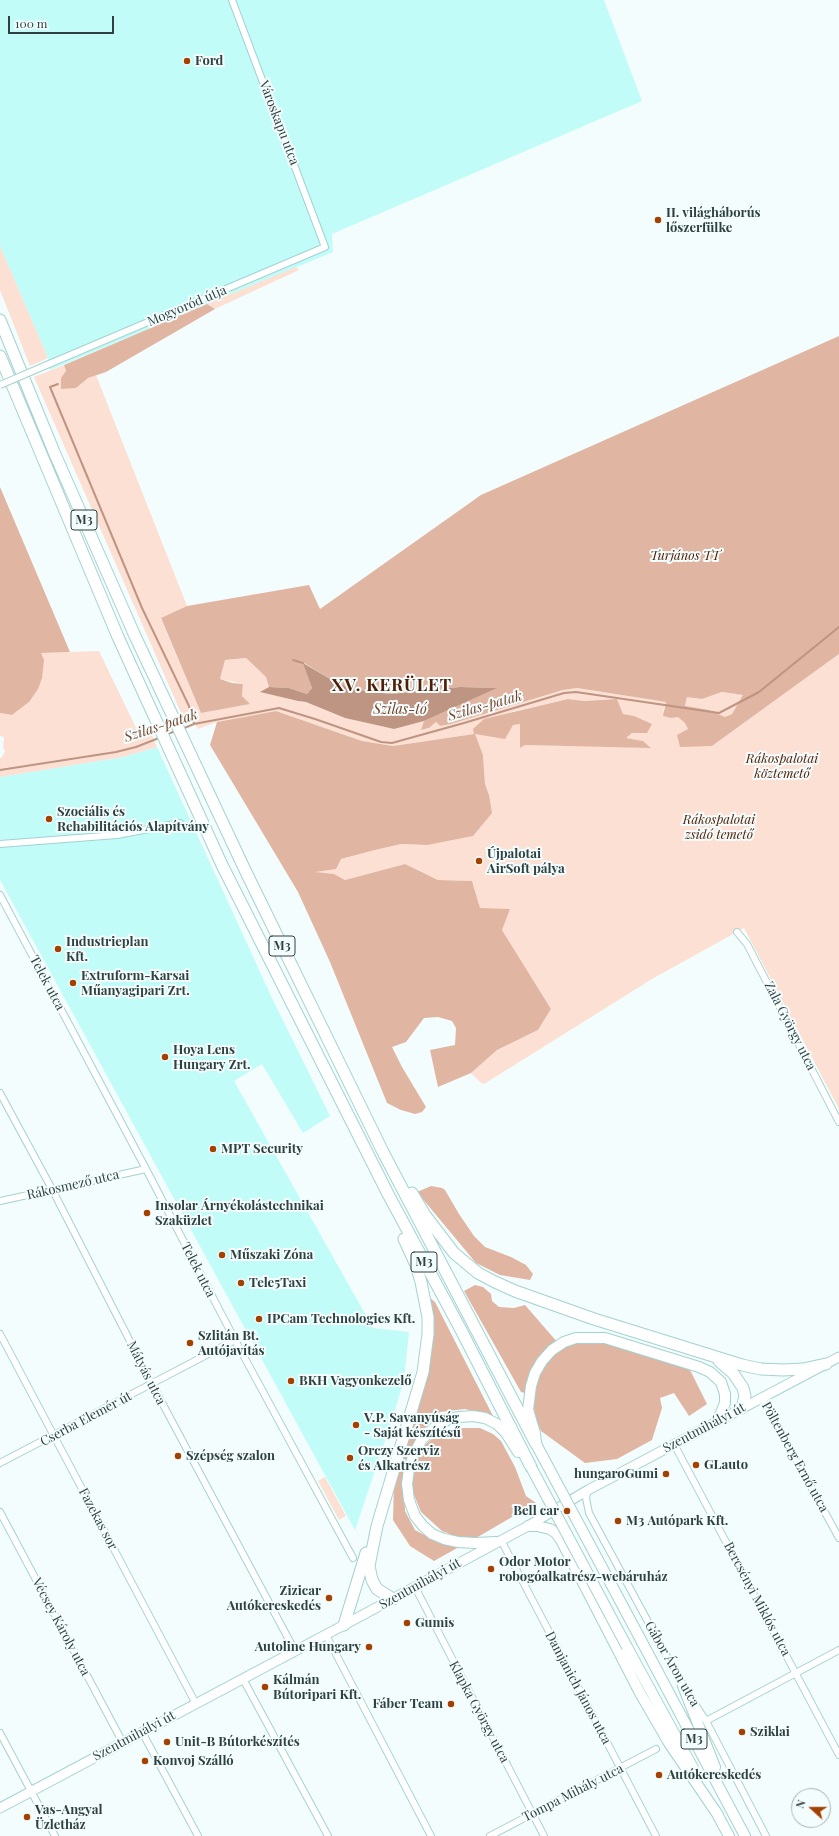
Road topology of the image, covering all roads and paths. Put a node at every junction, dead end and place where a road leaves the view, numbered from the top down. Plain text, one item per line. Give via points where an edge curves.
1 (232, 0) edge
2 (325, 247) joint
3 (0, 320) edge
4 (0, 356) edge
5 (0, 385) edge
6 (180, 823) dead end
7 (0, 844) edge
8 (0, 895) edge
9 (738, 932) dead end
10 (0, 1093) edge
11 (839, 1122) edge
12 (383, 1152) junction
13 (146, 1169) junction
14 (52, 1191) junction
15 (388, 1194) junction
16 (0, 1201) edge
17 (0, 1334) edge
18 (235, 1340) junction
19 (708, 1355) junction
20 (839, 1357) edge
21 (826, 1364) junction
22 (152, 1384) junction
23 (762, 1397) junction
24 (742, 1408) junction
25 (718, 1420) junction
26 (54, 1436) junction
27 (536, 1444) junction
28 (674, 1444) junction
29 (0, 1463) edge
30 (531, 1466) junction
31 (588, 1490) junction
32 (0, 1512) edge
33 (377, 1526) junction
34 (528, 1526) junction
35 (839, 1538) edge
36 (499, 1541) junction
37 (353, 1558) dead end
38 (415, 1587) junction
39 (393, 1599) junction
40 (344, 1625) junction
41 (326, 1635) junction
42 (839, 1650) edge
43 (295, 1651) junction
44 (796, 1673) junction
45 (243, 1679) junction
46 (683, 1686) junction
47 (196, 1704) junction
48 (706, 1721) junction
49 (142, 1732) junction
50 (0, 1733) edge
51 (123, 1743) junction
52 (656, 1750) dead end
53 (839, 1755) edge
54 (620, 1768) junction
55 (31, 1791) junction
56 (0, 1808) edge
57 (731, 1810) junction
58 (532, 1814) junction
59 (718, 1815) junction
60 (55, 1836) edge
61 (198, 1836) edge
62 (328, 1836) edge
63 (431, 1836) edge
64 (490, 1836) edge
65 (544, 1836) edge
66 (656, 1836) edge
67 (729, 1836) edge
68 (745, 1836) edge
69 (766, 1836) edge

1 - 2 street, Városkapu utca
2 - 5 street, Mogyoród útja, bridge
3 - 12 highway, M3 via 135,636 245,870
4 - 15 highway, M3 via 115,630 222,865
6 - 7 street via 117,835
8 - 13 street, Telek utca
9 - 11 street, Zala György utca via 747,944
10 - 14 street, Mátyás utca
12 - 19 highway via 393,1160 444,1242 478,1273 537,1300
12 - 27 highway, M3
13 - 14 street, Rákosmező utca
13 - 18 street, Telek utca
14 - 16 street, Rákosmező utca
14 - 22 street, Mátyás utca
15 - 30 highway, M3 via 462,1330
15 - 33 highway via 388,1205 421,1282 428,1317 428,1334 423,1372
17 - 26 street, Fazekas sor
18 - 22 street, Cserba Elemér út
18 - 37 street, Telek utca
19 - 21 highway via 761,1369 803,1369
19 - 24 highway via 721,1362 738,1380 745,1396
20 - 21 main road, Szentmihályi út
21 - 23 main road, Szentmihályi út
22 - 26 street, Cserba Elemér út
22 - 43 street, Mátyás utca
23 - 24 main road, Szentmihályi út
23 - 35 street, Pöltenberg Ernő utca
24 - 25 main road, Szentmihályi út
25 - 27 main road via 726,1403 725,1394 721,1382 710,1372 605,1338 576,1338 552,1350 535,1373 528,1410
25 - 28 main road, Szentmihályi út
26 - 29 street, Cserba Elemér út
26 - 47 street, Fazekas sor
27 - 57 main road, M3, bridge
28 - 31 main road, Szentmihályi út
28 - 44 street, Bercsényi Miklós utca
30 - 36 main road via 521,1457 497,1424 473,1416 449,1419 435,1427 422,1439 414,1454 407,1484 409,1500 415,1516 423,1526 432,1534 458,1542
30 - 59 main road, M3, bridge
31 - 34 main road, Szentmihályi út
31 - 46 street, Gábor Áron utca via 586,1498 589,1513
32 - 51 street, Vécsey Károly utca
33 - 39 highway via 369,1566 372,1580 377,1589
33 - 40 highway via 366,1550
34 - 36 main road, Szentmihályi út
34 - 59 main road via 550,1529 561,1540 640,1693 669,1743
36 - 38 main road, Szentmihályi út
36 - 54 street, Damjanich János utca
38 - 39 main road, Szentmihályi út
38 - 58 street, Klapka György utca
39 - 40 main road, Szentmihályi út
40 - 41 main road, Szentmihályi út
41 - 43 main road, Szentmihályi út
41 - 63 street
42 - 44 street
43 - 45 main road, Szentmihályi út
44 - 48 street
44 - 53 street, Bercsényi Miklós utca
45 - 47 main road, Szentmihályi út
45 - 62 street
46 - 48 street, Gábor Áron utca
46 - 57 main road
47 - 49 main road, Szentmihályi út
48 - 69 street, Gábor Áron utca
49 - 51 main road, Szentmihályi út
49 - 61 street
50 - 55 street
51 - 55 main road, Szentmihályi út
52 - 54 street, Tompa Mihály utca
54 - 58 street, Tompa Mihály utca
54 - 66 street, Damjanich János utca
55 - 56 main road, Szentmihályi út
55 - 60 street
57 - 68 main road, M3
58 - 64 street, Tompa Mihály utca
58 - 65 street, Klapka György utca
59 - 67 main road, M3

